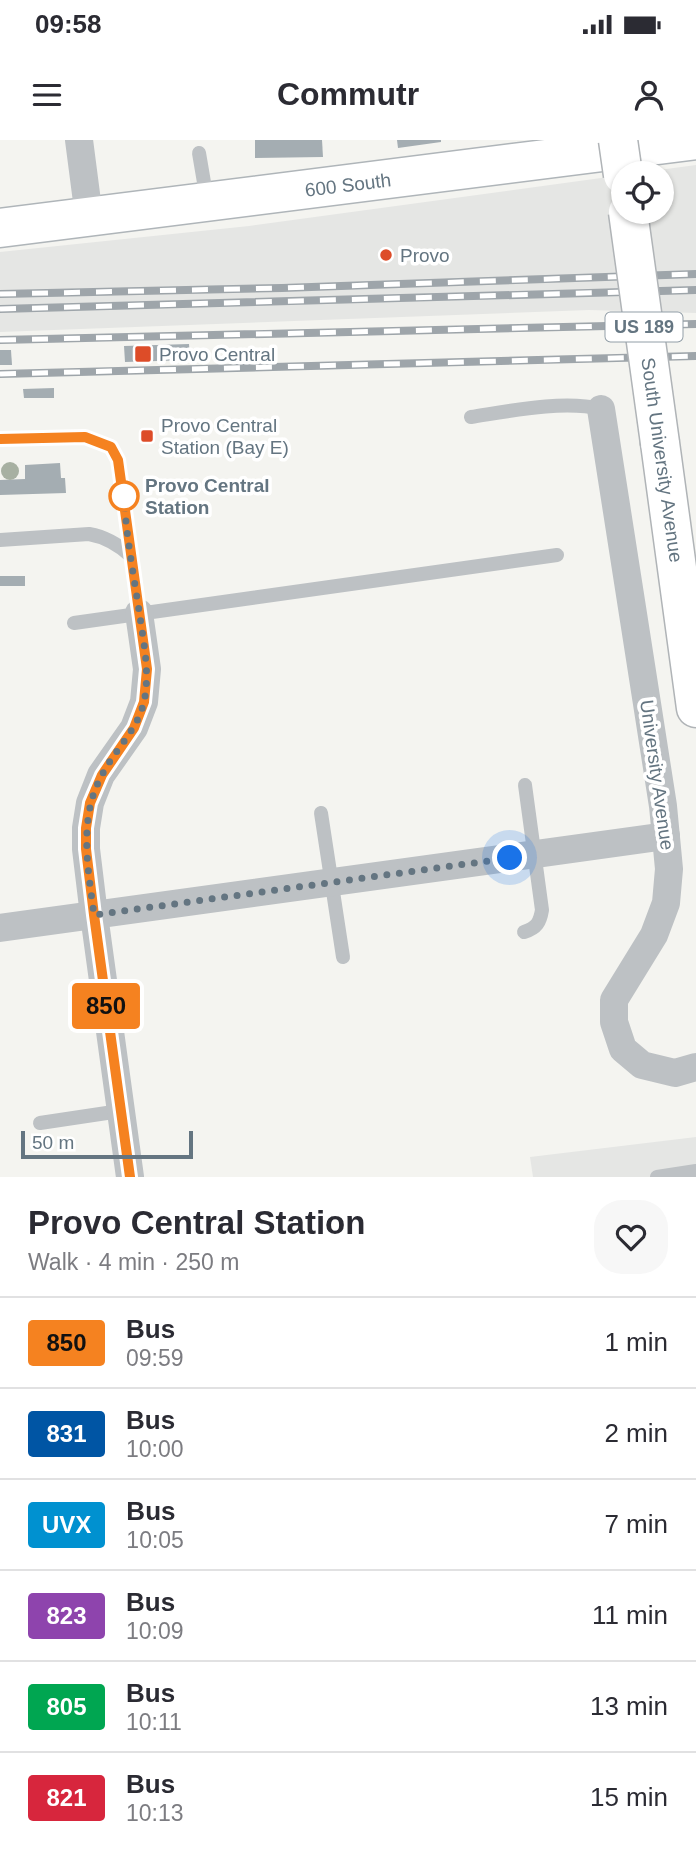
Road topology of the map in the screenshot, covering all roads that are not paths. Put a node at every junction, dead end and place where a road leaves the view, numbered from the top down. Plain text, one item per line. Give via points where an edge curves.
1 (79, 140) edge
2 (618, 140) edge
3 (680, 141) edge
4 (576, 148) edge
5 (199, 153) dead end
6 (621, 161) edge
7 (207, 203) junction
8 (89, 217) junction
9 (630, 224) edge
10 (0, 228) edge
11 (601, 409) joint
12 (471, 416) dead end
13 (0, 439) edge
14 (0, 540) edge
15 (557, 555) dead end
16 (131, 556) junction
17 (139, 613) junction
18 (74, 622) dead end
19 (696, 708) edge
20 (525, 785) dead end
21 (321, 813) dead end
22 (666, 836) junction
23 (535, 855) junction
24 (332, 883) junction
25 (94, 915) junction
26 (0, 928) edge
27 (524, 932) dead end
28 (343, 957) dead end
29 (696, 1067) edge
30 (120, 1111) junction
31 (40, 1123) dead end
32 (696, 1171) edge
33 (130, 1177) edge
34 (657, 1177) edge

1 - 8 street
2 - 6 main road, bridge
3 - 4 main road, 600 South
4 - 7 main road, 600 South
5 - 7 lane
7 - 8 main road, 600 South
8 - 10 main road, 600 South
9 - 19 main road, South University Avenue / US 189, bridge
11 - 12 lane via 585,405
11 - 22 street, University Avenue
13 - 16 lane via 85,437 111,447 118,460
14 - 16 lane via 89,534 109,540
15 - 17 lane
16 - 17 lane
17 - 18 lane
17 - 25 street via 147,669 144,702 134,728 102,775 86,828
20 - 23 lane
21 - 24 lane
22 - 23 street
22 - 29 street, University Avenue via 666,903 654,935 614,1000 614,1022 623,1049 642,1065 675,1073
23 - 24 street
23 - 27 lane via 542,910 540,922
24 - 25 street
24 - 28 lane
25 - 26 street
25 - 30 street
30 - 31 lane
30 - 33 street
32 - 34 lane

